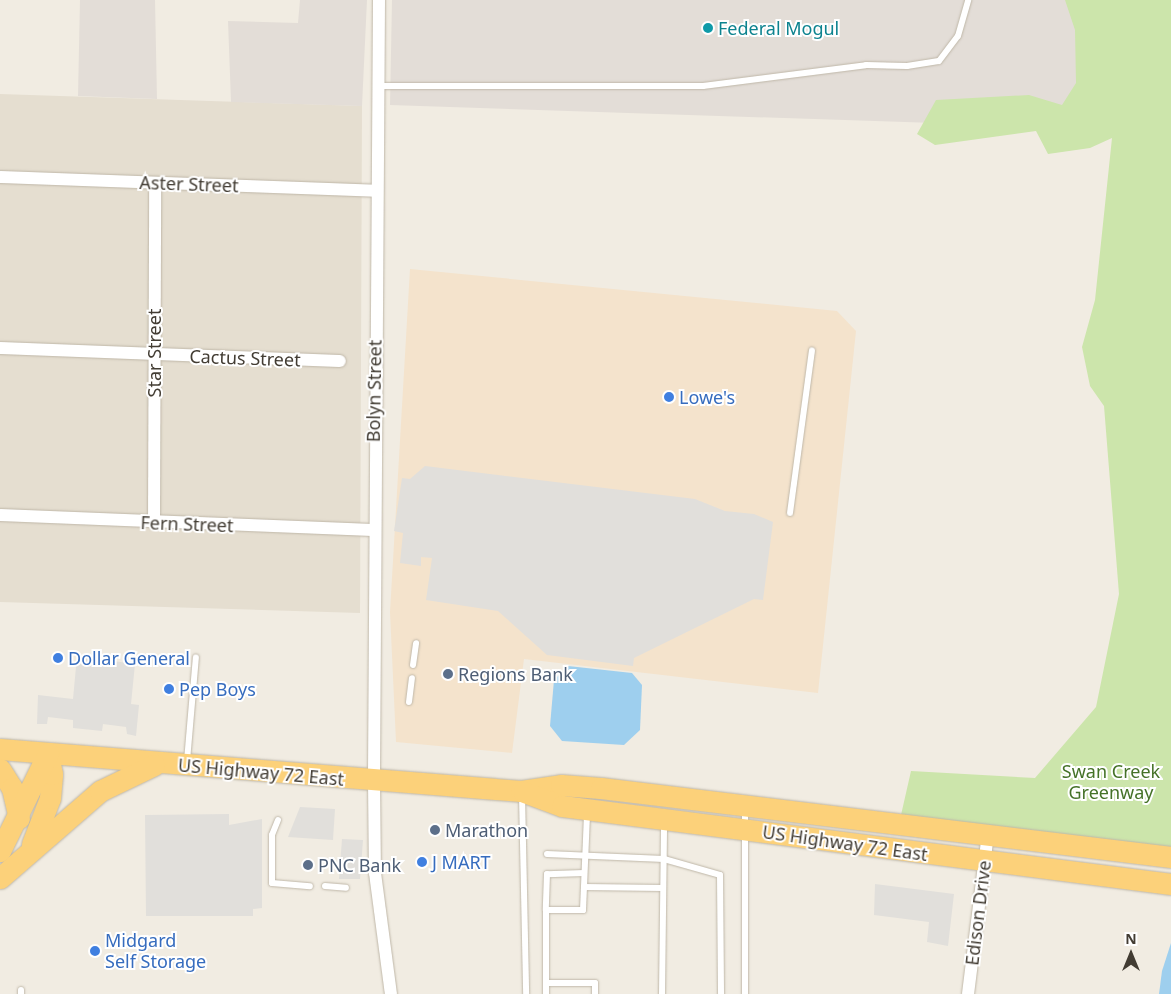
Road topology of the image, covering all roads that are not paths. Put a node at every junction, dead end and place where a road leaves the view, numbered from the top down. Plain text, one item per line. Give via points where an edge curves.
1 (378, 0) edge
2 (968, 0) edge
3 (378, 86) junction
4 (0, 177) edge
5 (155, 183) junction
6 (377, 191) junction
7 (0, 348) edge
8 (812, 350) dead end
9 (154, 355) junction
10 (340, 361) dead end
11 (790, 513) dead end
12 (0, 515) edge
13 (154, 524) junction
14 (373, 530) junction
15 (416, 643) dead end
16 (196, 657) dead end
17 (413, 665) dead end
18 (412, 678) dead end
19 (409, 702) dead end
20 (0, 749) edge
21 (48, 753) junction
22 (159, 763) junction
23 (187, 765) junction
24 (0, 769) edge
25 (374, 781) junction
26 (521, 791) junction
27 (745, 802) junction
28 (642, 804) junction
29 (587, 810) junction
30 (19, 818) junction
31 (664, 819) junction
32 (278, 820) dead end
33 (745, 829) junction
34 (988, 833) junction
35 (0, 852) edge
36 (547, 854) dead end
37 (25, 855) junction
38 (585, 856) junction
39 (1171, 857) edge
40 (664, 859) junction
41 (983, 862) junction
42 (584, 874) junction
43 (0, 878) edge
44 (1171, 884) edge
45 (310, 886) dead end
46 (325, 886) dead end
47 (584, 887) junction
48 (346, 888) dead end
49 (663, 888) junction
50 (546, 910) junction
51 (546, 983) junction
52 (391, 994) edge
53 (526, 994) edge
54 (546, 994) edge
55 (594, 994) edge
56 (662, 994) edge
57 (721, 994) edge
58 (745, 994) edge
59 (968, 994) edge

1 - 3 street, Bolyn Street
2 - 3 lane via 958,36 939,61 907,66 866,65 704,86
3 - 6 street, Bolyn Street
4 - 5 street, Aster Street
5 - 6 street, Aster Street
5 - 9 street, Star Street
6 - 14 street, Bolyn Street
7 - 9 street, Cactus Street
8 - 11 lane
9 - 10 street, Cactus Street
9 - 13 street, Star Street
12 - 13 street, Fern Street
13 - 14 street, Fern Street
14 - 25 street, Bolyn Street
15 - 17 lane
16 - 23 lane
18 - 19 lane
20 - 21 highway, US Highway 72 East
21 - 22 highway, US Highway 72 East
21 - 30 highway
21 - 37 highway via 52,774 50,798
22 - 23 highway, US Highway 72 East
22 - 37 highway via 100,790
23 - 25 highway, US Highway 72 East
24 - 30 highway via 12,788
25 - 26 highway, US Highway 72 East
25 - 52 street, Bolyn Street via 375,873
26 - 28 highway, US Highway 72 East via 561,785
26 - 29 highway, US Highway 72 East via 562,806
26 - 53 lane
27 - 28 highway, US Highway 72 East
27 - 33 lane
27 - 34 highway, US Highway 72 East
28 - 29 highway, US Highway 72 East
28 - 31 highway, US Highway 72 East
29 - 38 lane
30 - 35 highway
31 - 33 highway, US Highway 72 East
31 - 40 lane
32 - 45 lane via 272,835 272,883
33 - 41 highway, US Highway 72 East
33 - 58 lane
34 - 39 highway, US Highway 72 East
34 - 41 street, Edison Drive
36 - 38 lane
37 - 43 highway
38 - 40 lane
38 - 42 lane
40 - 49 lane
40 - 57 lane via 720,875
41 - 44 highway, US Highway 72 East
41 - 59 street, Edison Drive
42 - 47 lane
42 - 50 lane via 547,874
46 - 48 lane
47 - 49 lane
47 - 50 lane via 582,910
49 - 56 lane
50 - 51 lane
51 - 54 lane
51 - 55 lane via 595,983

